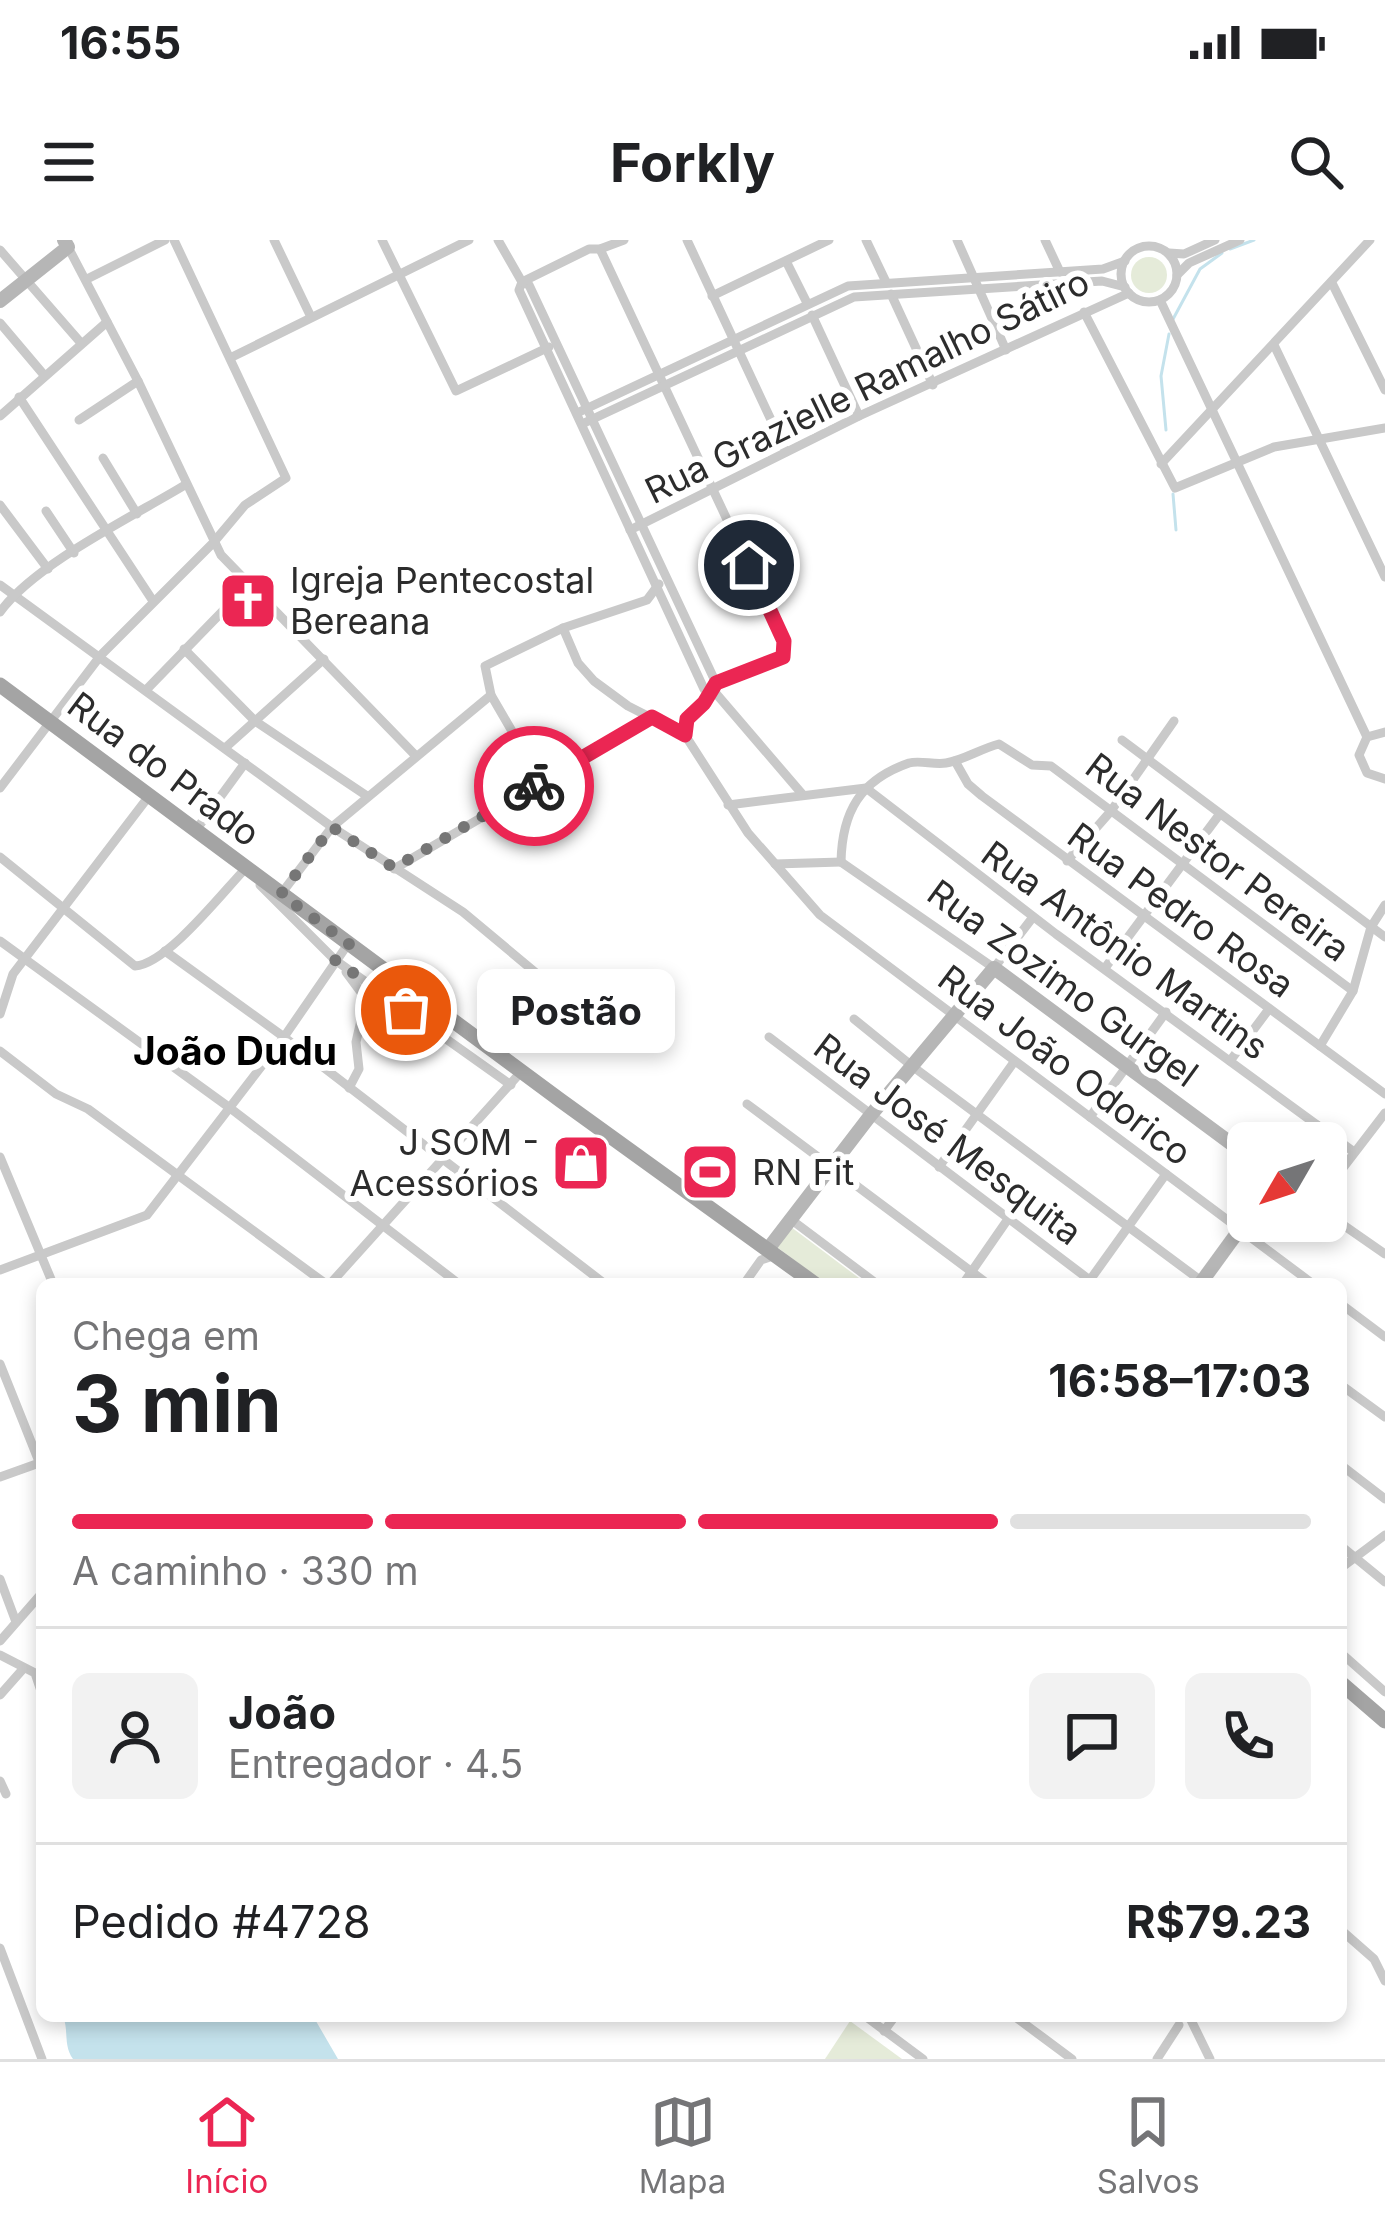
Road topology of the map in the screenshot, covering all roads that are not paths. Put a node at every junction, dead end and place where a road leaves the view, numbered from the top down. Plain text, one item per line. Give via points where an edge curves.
1 (165, 240) edge
2 (175, 240) edge
3 (274, 240) edge
4 (382, 240) edge
5 (469, 240) edge
6 (498, 240) edge
7 (624, 240) edge
8 (687, 240) edge
9 (829, 240) edge
10 (866, 240) edge
11 (957, 240) edge
12 (1045, 240) edge
13 (1214, 240) edge
14 (1240, 240) edge
15 (1370, 240) edge
16 (66, 244) edge
17 (1139, 244) edge
18 (591, 246) edge
19 (0, 250) edge
20 (1168, 253) junction
21 (786, 261) junction
22 (1125, 261) junction
23 (1060, 272) junction
24 (398, 274) junction
25 (1177, 275) junction
26 (27, 279) junction
27 (86, 279) junction
28 (522, 282) junction
29 (886, 283) junction
30 (976, 283) junction
31 (1331, 283) junction
32 (1127, 290) junction
33 (891, 294) junction
34 (712, 296) junction
35 (1160, 300) junction
36 (0, 301) edge
37 (807, 303) junction
38 (1084, 312) junction
39 (812, 314) junction
40 (311, 317) junction
41 (0, 322) edge
42 (107, 322) junction
43 (732, 337) junction
44 (81, 343) junction
45 (1274, 345) junction
46 (551, 346) junction
47 (738, 349) junction
48 (1006, 350) junction
49 (232, 357) junction
50 (660, 372) junction
51 (44, 375) junction
52 (138, 382) junction
53 (666, 384) junction
54 (933, 385) junction
55 (1385, 390) edge
56 (20, 398) junction
57 (1211, 413) junction
58 (0, 416) edge
59 (585, 416) junction
60 (860, 416) junction
61 (79, 420) dead end
62 (1385, 428) edge
63 (1318, 437) junction
64 (786, 452) junction
65 (103, 458) dead end
66 (1236, 461) junction
67 (1161, 464) junction
68 (185, 484) junction
69 (714, 488) junction
70 (0, 505) edge
71 (46, 512) dead end
72 (136, 514) junction
73 (641, 524) junction
74 (630, 530) junction
75 (107, 532) junction
76 (213, 543) junction
77 (74, 553) junction
78 (48, 569) junction
79 (665, 574) junction
80 (1385, 577) edge
81 (249, 584) junction
82 (0, 585) edge
83 (657, 587) junction
84 (13, 594) junction
85 (153, 601) junction
86 (0, 612) edge
87 (563, 628) junction
88 (184, 649) junction
89 (101, 655) junction
90 (324, 659) junction
91 (0, 685) edge
92 (711, 688) junction
93 (147, 689) junction
94 (491, 695) junction
95 (652, 717) junction
96 (50, 721) junction
97 (255, 721) junction
98 (1174, 721) dead end
99 (1385, 732) edge
100 (685, 735) junction
101 (1367, 737) junction
102 (1122, 740) dead end
103 (225, 748) junction
104 (416, 756) junction
105 (955, 760) junction
106 (1146, 761) junction
107 (245, 763) junction
108 (5, 771) edge
109 (1385, 779) edge
110 (542, 782) junction
111 (0, 788) edge
112 (866, 788) junction
113 (803, 795) junction
114 (149, 796) junction
115 (368, 796) junction
116 (728, 805) junction
117 (1111, 811) junction
118 (1220, 815) junction
119 (332, 827) junction
120 (196, 830) junction
121 (0, 856) edge
122 (1067, 861) junction
123 (841, 862) junction
124 (773, 864) junction
125 (1182, 866) junction
126 (246, 868) junction
127 (394, 868) junction
128 (281, 894) junction
129 (64, 905) junction
130 (1385, 905) edge
131 (1143, 916) junction
132 (1033, 917) junction
133 (1371, 927) junction
134 (1385, 937) edge
135 (0, 941) edge
136 (349, 944) junction
137 (165, 951) junction
138 (26, 958) junction
139 (335, 960) junction
140 (994, 968) junction
141 (1105, 968) junction
142 (534, 972) junction
143 (1353, 991) junction
144 (578, 1008) dead end
145 (1269, 1010) junction
146 (1166, 1012) junction
147 (0, 1014) edge
148 (952, 1016) junction
149 (854, 1019) dead end
150 (284, 1036) junction
151 (769, 1037) dead end
152 (482, 1042) junction
153 (1320, 1046) junction
154 (0, 1051) edge
155 (1230, 1061) junction
156 (1014, 1062) junction
157 (1126, 1064) junction
158 (912, 1066) junction
159 (516, 1078) junction
160 (349, 1088) junction
161 (1385, 1094) edge
162 (747, 1104) dead end
163 (230, 1108) junction
164 (1385, 1113) edge
165 (976, 1115) junction
166 (869, 1116) junction
167 (1090, 1117) junction
168 (1312, 1122) edge
169 (1227, 1140) edge
170 (1347, 1147) edge
171 (1354, 1152) junction
172 (0, 1157) edge
173 (441, 1161) junction
174 (1347, 1162) edge
175 (939, 1166) junction
176 (831, 1167) junction
177 (1166, 1174) junction
178 (178, 1176) junction
179 (1227, 1213) edge
180 (789, 1218) junction
181 (1008, 1220) junction
182 (381, 1226) junction
183 (1128, 1228) junction
184 (1347, 1228) edge
185 (1231, 1242) edge
186 (1265, 1242) edge
187 (766, 1252) junction
188 (1385, 1254) edge
189 (42, 1256) junction
190 (0, 1270) edge
191 (972, 1272) junction
192 (752, 1274) junction
193 (50, 1278) edge
194 (320, 1278) edge
195 (333, 1278) edge
196 (451, 1278) edge
197 (596, 1278) edge
198 (749, 1278) edge
199 (757, 1278) edge
200 (806, 1278) edge
201 (869, 1278) edge
202 (968, 1278) edge
203 (980, 1278) edge
204 (1087, 1278) edge
205 (1095, 1278) edge
206 (1195, 1278) edge
207 (1206, 1278) edge
208 (1306, 1278) edge
209 (1347, 1308) edge
210 (1385, 1337) edge
211 (0, 1364) edge
212 (1347, 1388) edge
213 (1385, 1417) edge
214 (36, 1452) edge
215 (36, 1466) edge
216 (1347, 1470) edge
217 (0, 1477) edge
218 (1385, 1498) edge
219 (1385, 1535) edge
220 (1347, 1550) edge
221 (1355, 1556) junction
222 (1347, 1563) edge
223 (0, 1579) edge
224 (1385, 1582) edge
225 (36, 1600) edge
226 (16, 1622) junction
227 (0, 1641) edge
228 (0, 1654) edge
229 (1347, 1658) edge
230 (33, 1671) edge
231 (1347, 1688) edge
232 (1385, 1692) edge
233 (0, 1696) edge
234 (1385, 1721) edge
235 (0, 1781) edge
236 (6, 1795) dead end
237 (1347, 1935) edge
238 (0, 1948) edge
239 (1385, 1981) edge
240 (873, 2022) edge
241 (891, 2022) edge
242 (1022, 2022) edge
243 (1176, 2022) edge
244 (1191, 2022) edge
245 (1179, 2024) junction
246 (884, 2031) junction
247 (1196, 2036) junction
248 (42, 2059) edge
249 (922, 2059) edge
250 (1072, 2059) edge
251 (1157, 2059) edge
252 (1210, 2059) edge

1 - 27 street
2 - 49 street
3 - 40 street
4 - 24 street
5 - 24 street
6 - 28 street
7 - 18 street
8 - 34 street
9 - 21 street
10 - 29 street
11 - 30 street
12 - 23 street
13 - 20 street
14 - 25 street
15 - 31 street
16 - 26 street
16 - 27 street
17 - 20 street
17 - 22 street
18 - 28 street
18 - 50 street
19 - 26 street
20 - 25 street
21 - 34 street
21 - 37 street
22 - 23 street
22 - 32 street
23 - 30 street
24 - 40 street
24 - 46 street via 456,391
25 - 35 street
26 - 36 street
26 - 44 street
27 - 42 street
28 - 46 street via 530,285
29 - 30 street
29 - 37 street via 848,286
30 - 32 street via 1102,281
30 - 33 street
30 - 48 street
31 - 45 street
31 - 55 street
32 - 35 street via 1145,302
32 - 38 street, Rua Grazielle Ramalho Sátiro
33 - 39 street via 854,297
33 - 54 street
34 - 43 street
35 - 57 street
37 - 43 street
38 - 48 street, Rua Grazielle Ramalho Sátiro
38 - 67 street
39 - 47 street
39 - 60 street
40 - 49 street
41 - 51 street
42 - 44 street
42 - 52 street
43 - 47 street
43 - 50 street
44 - 51 street
45 - 57 street
45 - 63 street
46 - 59 street
47 - 53 street
47 - 64 street
48 - 54 street, Rua Grazielle Ramalho Sátiro
49 - 76 street via 286,478 245,505
50 - 53 street
50 - 59 street
51 - 56 street
52 - 61 street
52 - 68 street
53 - 59 street
53 - 69 street
54 - 60 street, Rua Grazielle Ramalho Sátiro
56 - 58 street
56 - 75 street
57 - 66 street
57 - 67 street
59 - 73 street
59 - 74 street
60 - 64 street, Rua Grazielle Ramalho Sátiro
62 - 63 street
63 - 66 street
63 - 80 street
64 - 69 street, Rua Grazielle Ramalho Sátiro
65 - 72 street
66 - 67 street via 1185,488 1172,487
66 - 101 street
68 - 72 street
68 - 76 street
69 - 73 street, Rua Grazielle Ramalho Sátiro
69 - 92 street via 784,641 783,657
70 - 78 street
71 - 77 street
72 - 75 street
73 - 74 street, Rua Grazielle Ramalho Sátiro
73 - 79 street
74 - 83 street
75 - 77 street
75 - 85 street
76 - 81 street
76 - 85 street
77 - 78 street
78 - 84 street
79 - 83 street
79 - 92 street
81 - 88 street
81 - 90 street
82 - 84 street
83 - 87 street via 647,600
83 - 92 street
84 - 86 street
84 - 89 street
85 - 89 street
87 - 94 street via 485,666
87 - 95 street via 594,681
88 - 93 street
88 - 97 street
89 - 93 street
89 - 96 street
90 - 97 street
90 - 104 street
91 - 96 main road, Rua do Prado
92 - 100 street
92 - 113 street
93 - 103 street
94 - 104 street
94 - 110 street
95 - 100 street
95 - 110 street
96 - 108 street
96 - 114 main road, Rua do Prado
97 - 103 street
97 - 115 street
98 - 106 street
99 - 101 street
100 - 116 street, Rua João Odorico
101 - 109 street via 1360,761
102 - 106 street
103 - 107 street
104 - 115 street
105 - 112 street, Rua Nestor Pereira via 912,762
105 - 117 street, Rua Nestor Pereira via 999,745 1032,765 1051,766
105 - 122 street, Rua Pedro Rosa via 968,784
106 - 117 street
106 - 118 street
107 - 119 street
107 - 120 street
108 - 111 street
110 - 127 street
112 - 113 street, Rua Nestor Pereira
112 - 123 street via 845,817
112 - 132 street, Rua Antônio Martins
113 - 116 street, Rua Nestor Pereira
114 - 120 main road, Rua do Prado
114 - 129 street
115 - 119 street
116 - 124 street, Rua João Odorico
117 - 122 street
117 - 125 street, Rua Nestor Pereira
118 - 125 street
118 - 133 street
119 - 127 street
119 - 128 street
120 - 126 main road, Rua do Prado
121 - 129 street
122 - 131 street, Rua Pedro Rosa
123 - 124 street
123 - 140 street, Rua Zozimo Gurgel
124 - 148 street, Rua João Odorico via 820,915
125 - 131 street
125 - 143 street, Rua Nestor Pereira
126 - 128 main road, Rua do Prado
126 - 137 street
126 - 139 street
127 - 142 street
128 - 136 main road, Rua do Prado
129 - 137 street via 134,966
129 - 138 street
130 - 133 street
131 - 141 street
131 - 145 street, Rua Pedro Rosa
132 - 140 street
132 - 141 street, Rua Antônio Martins
133 - 134 street
133 - 143 street
135 - 138 street
136 - 139 street
136 - 152 main road, Rua do Prado
137 - 150 street
138 - 147 street
138 - 163 street
139 - 150 street
139 - 159 street
139 - 160 street via 366,999 359,1069
140 - 148 street
140 - 157 street, Rua Zozimo Gurgel
141 - 146 street, Rua Antônio Martins
142 - 144 street
142 - 152 street
143 - 153 street
145 - 153 street, Rua Pedro Rosa
145 - 155 street
146 - 155 street, Rua Antônio Martins
146 - 157 street
148 - 156 street, Rua João Odorico
148 - 158 street
149 - 158 street
150 - 160 street
150 - 163 street
151 - 166 street, Rua José Mesquita
152 - 159 main road, Rua do Prado
153 - 161 street, Rua Pedro Rosa
154 - 178 street
155 - 168 street, Rua Antônio Martins
156 - 165 street
156 - 167 street, Rua João Odorico
157 - 167 street
157 - 169 street, Rua Zozimo Gurgel
158 - 165 street
158 - 166 street
159 - 173 street
159 - 187 main road, Rua do Prado
160 - 173 street
162 - 176 street
163 - 178 street
163 - 182 street
164 - 171 street
165 - 175 street
165 - 183 street
166 - 175 street, Rua José Mesquita
166 - 176 street
167 - 177 street, Rua João Odorico
170 - 171 street, Rua Antônio Martins
171 - 174 street
172 - 189 street
173 - 182 street
173 - 197 street
175 - 181 street, Rua José Mesquita
176 - 180 street
176 - 191 street
177 - 179 street, Rua João Odorico
177 - 183 street
178 - 189 street via 147,1215
178 - 194 street
180 - 187 street
180 - 201 street
181 - 191 street
181 - 204 street, Rua José Mesquita
182 - 195 street
182 - 196 street
183 - 205 street
183 - 206 street
184 - 188 street
185 - 207 street
186 - 208 street, Rua João Odorico
187 - 192 street
187 - 200 main road, Rua do Prado
189 - 190 street
189 - 193 street
191 - 202 street
191 - 203 street
192 - 198 street
192 - 199 street
209 - 210 street
211 - 214 street
212 - 213 street
215 - 217 street
216 - 218 street
219 - 221 street
220 - 221 street
221 - 222 street
221 - 224 street
223 - 226 street
225 - 226 street
226 - 227 street
228 - 230 street
229 - 232 street
230 - 233 street
231 - 234 main road
235 - 236 street
237 - 239 street
238 - 248 street
240 - 246 street
241 - 246 street
242 - 250 street
243 - 245 street
244 - 247 street
245 - 247 street
245 - 251 street
246 - 249 street
247 - 252 street

